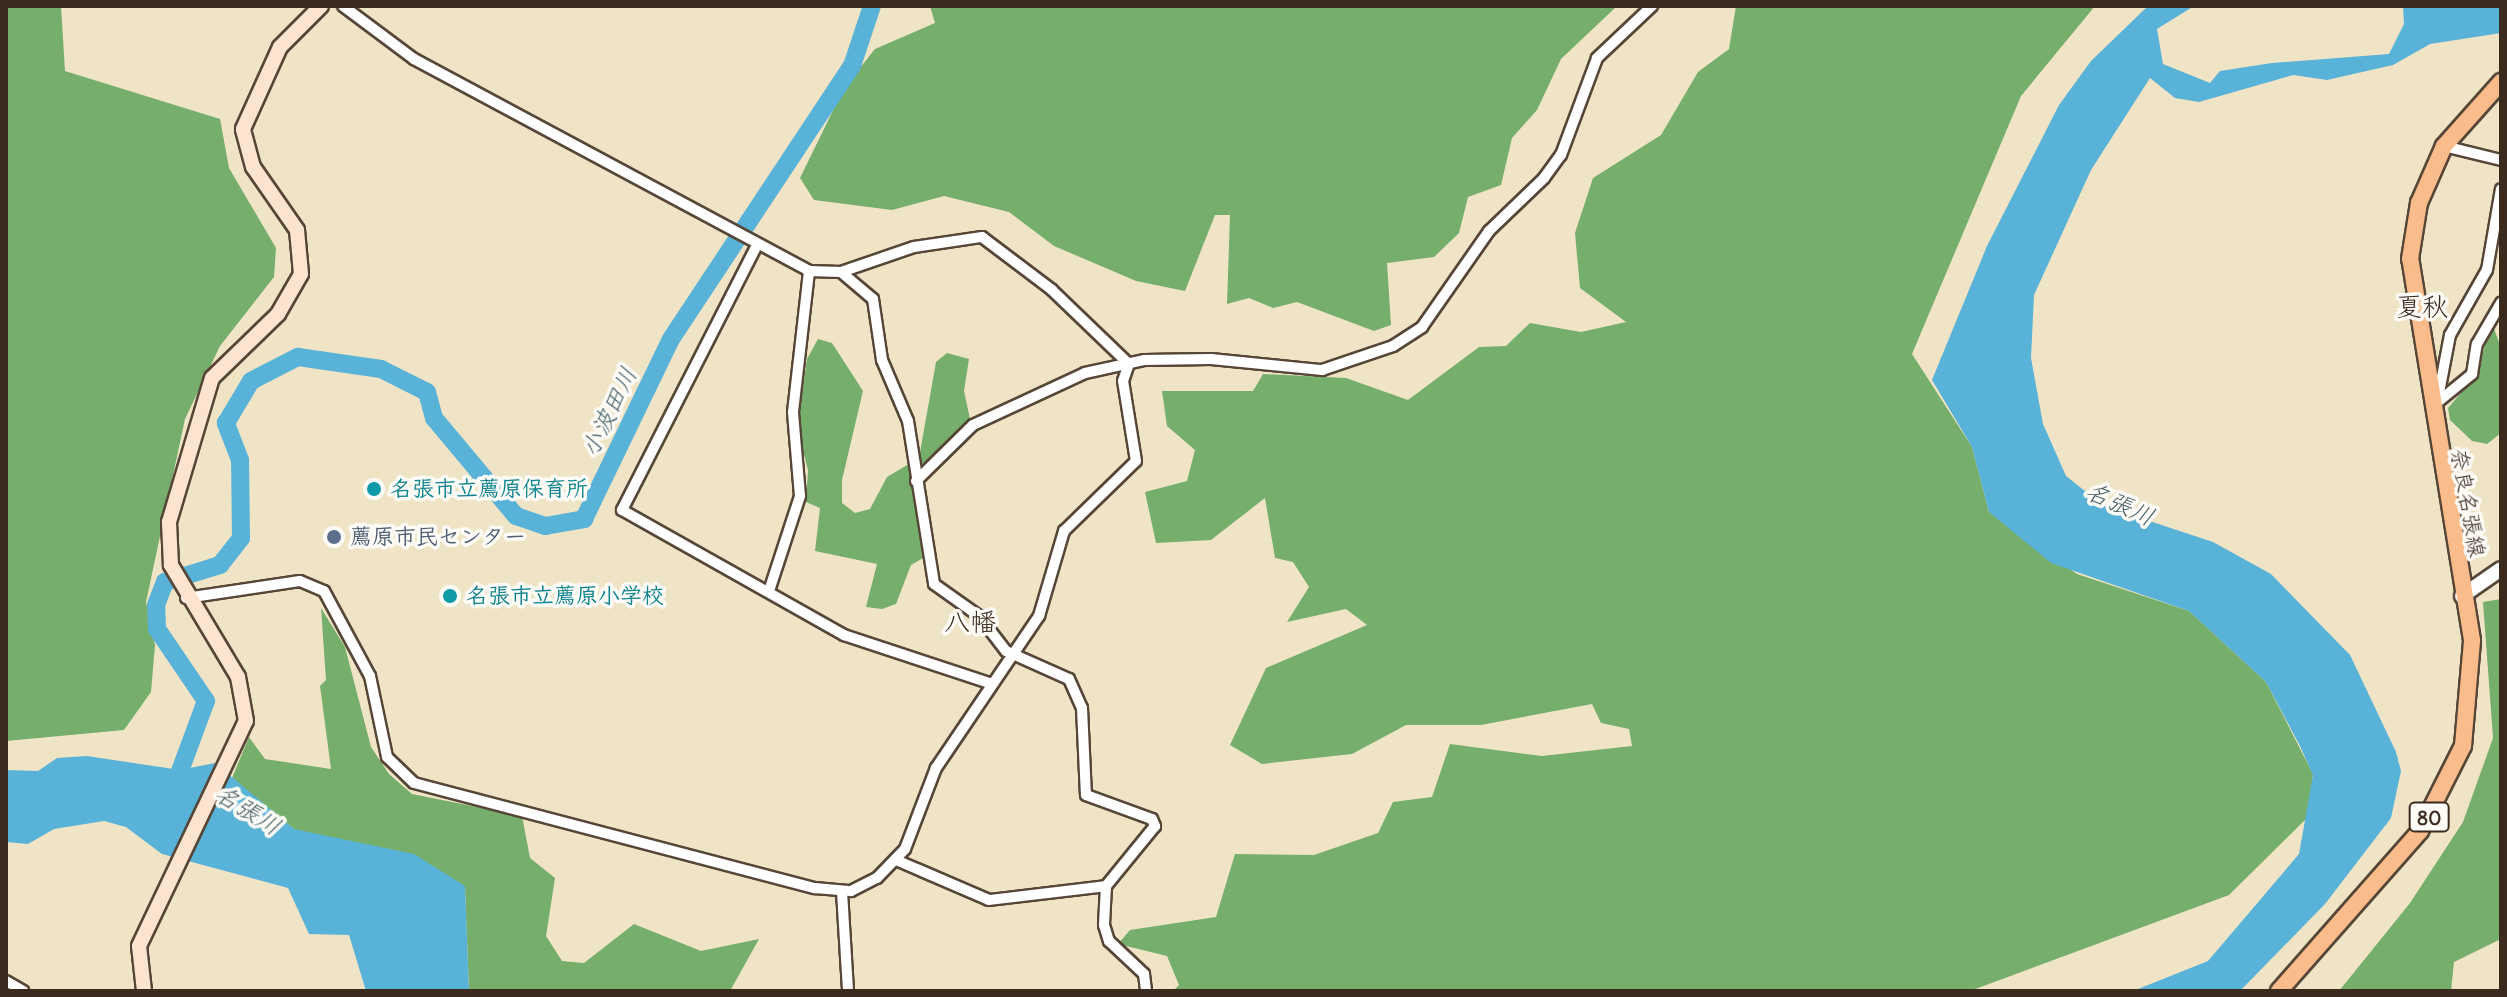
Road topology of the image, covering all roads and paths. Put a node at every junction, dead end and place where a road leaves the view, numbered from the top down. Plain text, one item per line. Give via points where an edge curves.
1 (321, 6) edge
2 (343, 6) edge
3 (1652, 6) edge
4 (2501, 82) edge
5 (2444, 146) junction
6 (2501, 160) edge
7 (2501, 189) edge
8 (754, 248) junction
9 (809, 271) junction
10 (841, 272) junction
11 (2501, 303) edge
12 (1129, 364) junction
13 (2434, 404) junction
14 (916, 481) junction
15 (2501, 569) edge
16 (770, 588) junction
17 (184, 594) junction
18 (2462, 596) junction
19 (1017, 654) junction
20 (992, 684) junction
21 (896, 860) junction
22 (1106, 886) junction
23 (842, 892) junction
24 (6, 981) edge
25 (141, 990) edge
26 (23, 991) edge
27 (848, 991) edge
28 (1146, 991) edge
29 (2279, 991) edge

1 - 17 main road via 280,47 243,129 253,167 301,240 301,274 288,302 225,359 204,395 169,522 171,565
2 - 8 street via 405,54
3 - 12 street via 1597,58 1561,155 1489,231 1422,327 1393,346 1322,370 1211,359
4 - 5 main road, 奈良名張線 / 80
5 - 6 street
5 - 13 main road, 奈良名張線 / 80 via 2419,203 2410,259
7 - 13 street via 2487,270 2450,335
8 - 9 street
8 - 16 street via 622,510
9 - 10 street
9 - 16 street via 793,412 800,496
10 - 12 street via 914,247 982,237 1052,290
10 - 14 street via 873,299 882,360 908,421
11 - 13 street via 2477,344 2472,374
12 - 14 street via 1071,379 973,425
12 - 19 street via 1123,381 1136,461 1064,531 1039,616
13 - 18 main road, 奈良名張線 / 80
14 - 19 street via 934,584
15 - 18 street
16 - 20 street via 893,657
17 - 23 street via 300,581 324,591 370,676 387,757 414,783
17 - 25 main road via 244,691 238,745 139,946
18 - 29 main road, 奈良名張線 / 80 via 2474,678 2463,746 2447,788 2381,879
19 - 20 street
19 - 22 street via 1060,671 1076,692 1086,795 1155,826
20 - 21 street via 936,768 917,829
21 - 22 street via 989,900
21 - 23 street via 868,883
22 - 28 street via 1109,941 1144,974
23 - 27 street
24 - 26 street

